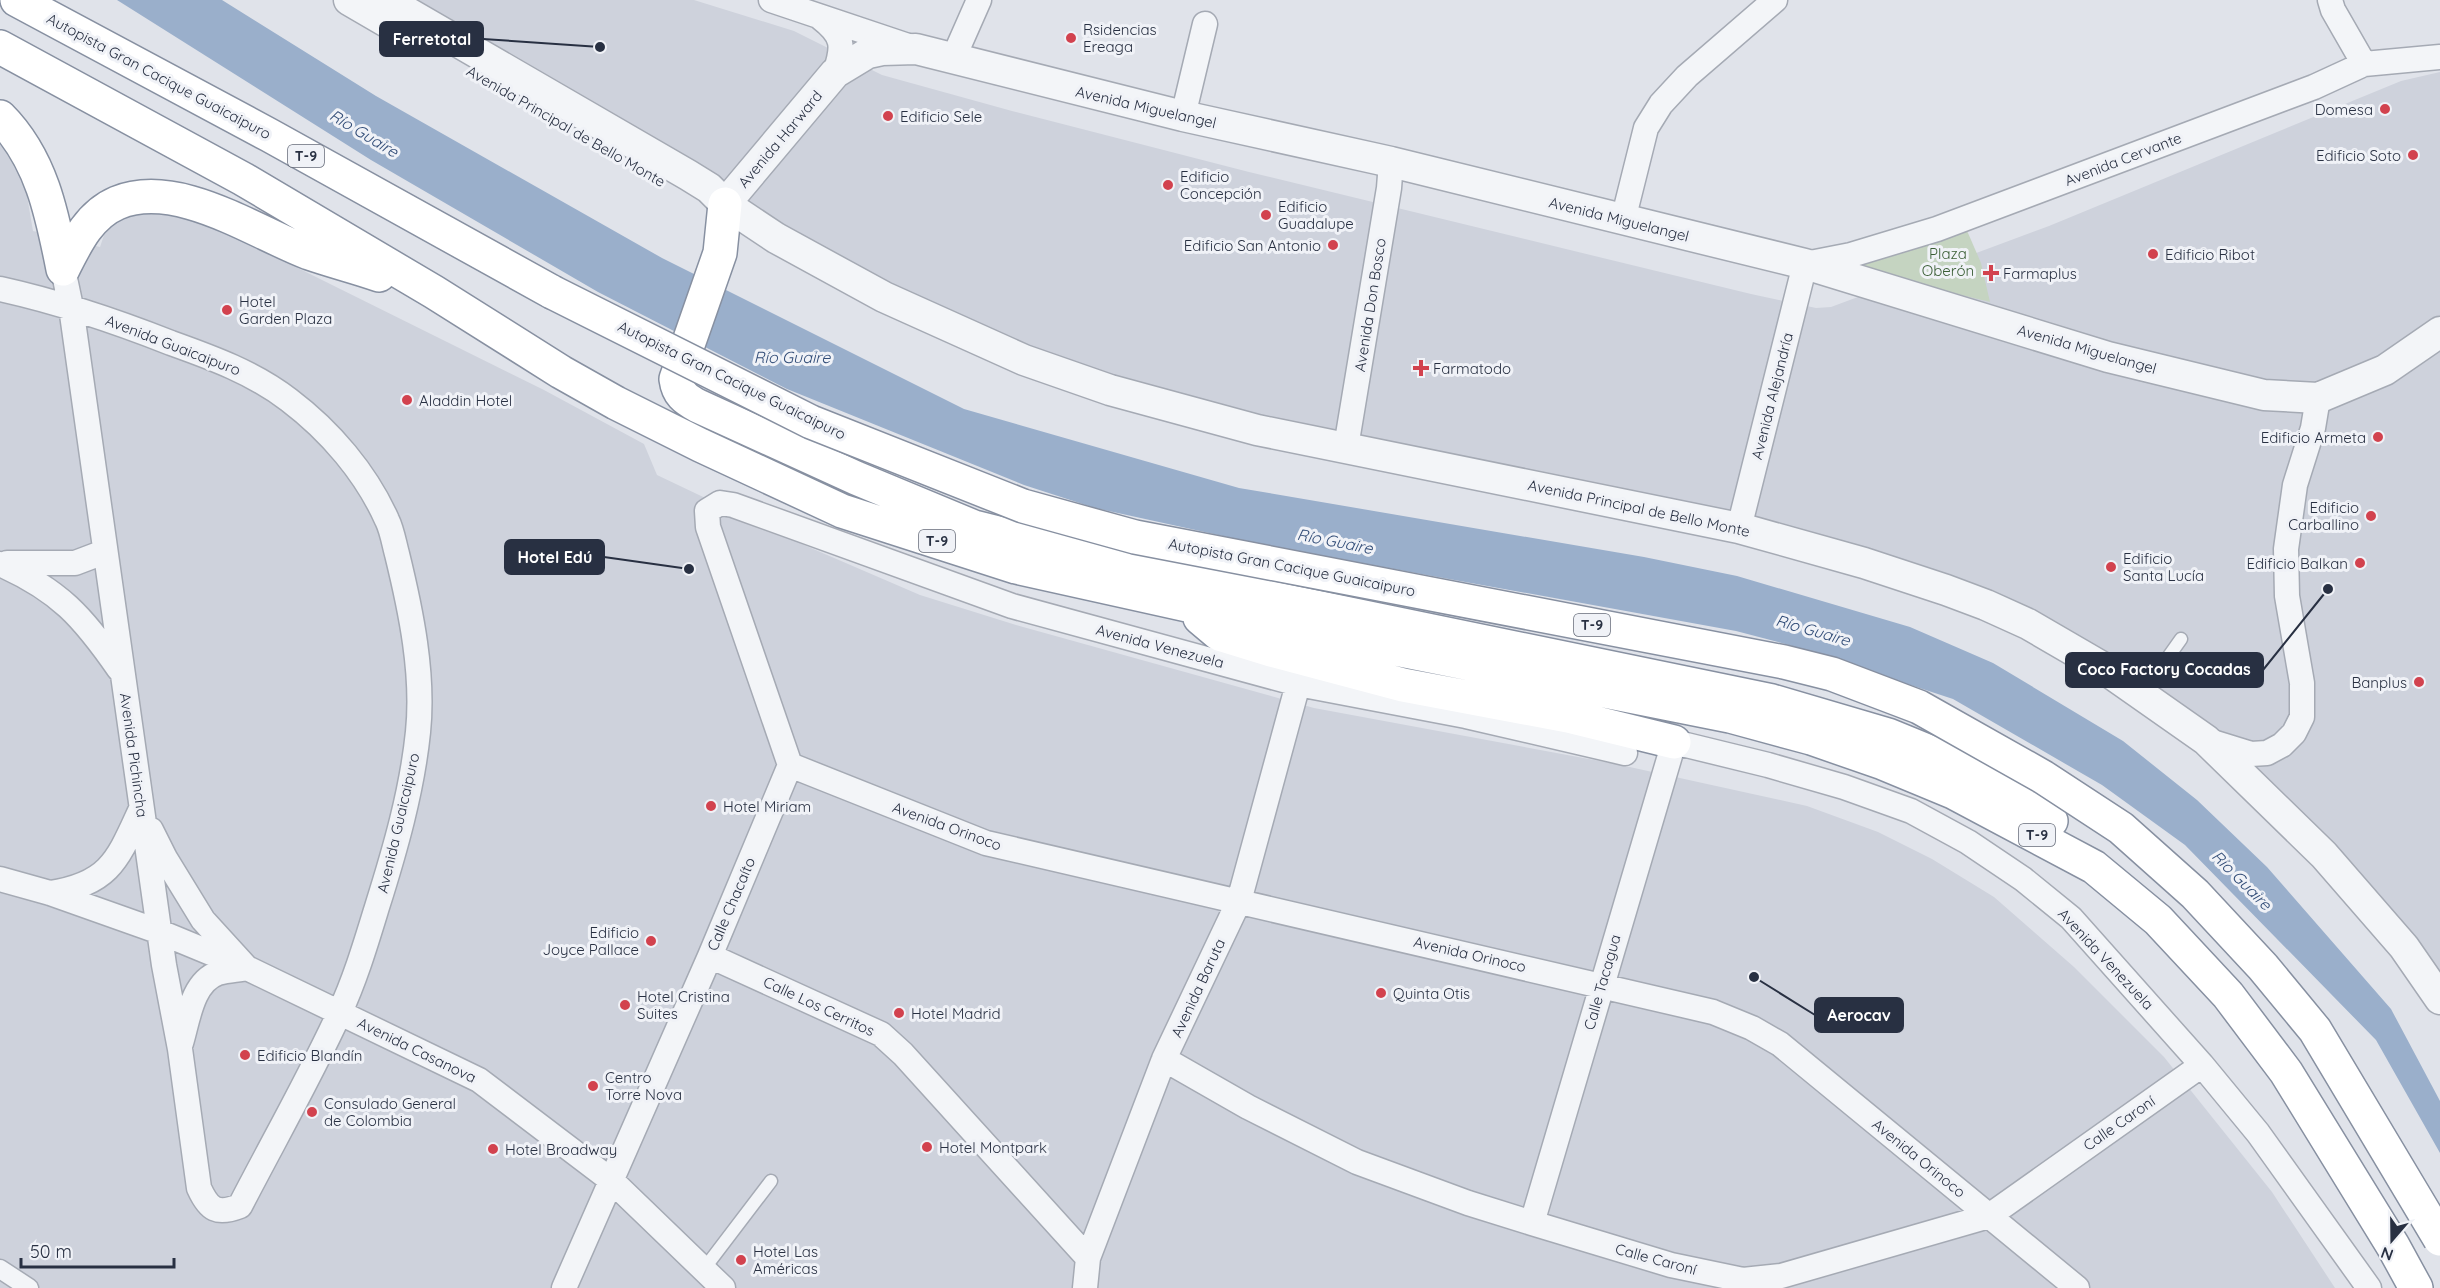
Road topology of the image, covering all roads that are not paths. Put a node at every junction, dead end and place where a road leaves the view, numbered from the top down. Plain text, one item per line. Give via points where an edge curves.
1 (17, 0) edge
2 (349, 0) edge
3 (386, 0) edge
4 (771, 0) edge
5 (979, 0) edge
6 (1775, 0) edge
7 (2330, 0) edge
8 (816, 14) junction
9 (1205, 24) dead end
10 (0, 47) edge
11 (916, 49) junction
12 (2440, 57) edge
13 (953, 59) junction
14 (2364, 64) junction
15 (835, 74) junction
16 (1183, 116) junction
17 (0, 117) edge
18 (1391, 162) junction
19 (725, 204) junction
20 (1623, 220) junction
21 (1805, 264) junction
22 (63, 269) junction
23 (0, 289) edge
24 (434, 292) junction
25 (71, 307) junction
26 (2440, 332) edge
27 (2318, 398) junction
28 (1346, 447) junction
29 (1739, 528) junction
30 (104, 552) junction
31 (0, 564) edge
32 (1185, 605) junction
33 (2181, 639) dead end
34 (122, 673) junction
35 (1298, 684) junction
36 (2141, 695) junction
37 (2206, 740) junction
38 (1674, 742) junction
39 (1625, 753) dead end
40 (790, 765) junction
41 (141, 809) junction
42 (0, 879) edge
43 (50, 893) junction
44 (1239, 901) junction
45 (2158, 920) junction
46 (160, 932) junction
47 (710, 956) junction
48 (247, 968) junction
49 (1602, 985) junction
50 (2440, 999) edge
51 (340, 1012) junction
52 (180, 1049) junction
53 (1164, 1059) junction
54 (2202, 1065) junction
55 (612, 1181) junction
56 (771, 1181) dead end
57 (240, 1206) joint
58 (1989, 1215) junction
59 (1532, 1223) junction
60 (2440, 1239) edge
61 (1088, 1258) junction
62 (0, 1269) edge
63 (704, 1269) junction
64 (29, 1288) edge
65 (564, 1288) edge
66 (723, 1288) edge
67 (1085, 1288) edge
68 (2077, 1288) edge
69 (2369, 1288) edge
70 (2416, 1288) edge

1 - 60 highway, Autopista Gran Cacique Guaicaipuro / T-9, bridge via 552,292 811,422 1023,506 1135,537 1784,662 1832,674 1919,707 2043,777 2121,828 2195,894 2315,1030
2 - 19 street, Avenida Principal de Bello Monte via 678,190
3 - 19 street, Avenida Principal de Bello Monte via 710,188
4 - 8 street
5 - 13 street
6 - 20 street via 1687,76 1661,104 1646,128
7 - 14 street
8 - 11 street
8 - 15 street via 839,35 840,58
9 - 16 street
10 - 24 highway, T-9 via 243,179
11 - 13 street, Avenida Miguelangel
11 - 15 street, Avenida Harward via 868,53
12 - 14 street, Avenida Cervante
13 - 16 street, Avenida Miguelangel
14 - 21 street, Avenida Cervante via 2314,87 2002,206 1851,255
15 - 19 street, Avenida Harward
16 - 18 street, Avenida Miguelangel
17 - 22 highway via 21,139 44,190
18 - 20 street, Avenida Miguelangel
18 - 28 street, Avenida Don Bosco
19 - 28 street, Avenida Principal de Bello Monte via 776,238 884,297 1024,360 1205,417
19 - 45 highway via 720,253 680,365 678,390 698,406 974,527 1189,581 1772,701 1888,735 1954,762 2088,844 2124,872
20 - 21 street, Avenida Miguelangel
21 - 27 street, Avenida Miguelangel via 2108,357 2264,395
21 - 29 street, Avenida Alejandría
22 - 24 highway via 79,237 106,209 131,199 169,198 194,204 309,252
22 - 25 street, Avenida Pichincha
23 - 25 street, Avenida Guaicaipuro
24 - 32 highway, T-9 via 616,403 842,511 1016,567
25 - 30 street, Avenida Pichincha
25 - 51 street, Avenida Guaicaipuro via 229,365 289,400 343,450 388,521 410,613 419,690 418,730 388,873
26 - 27 street via 2385,370
27 - 37 street via 2295,485 2286,549 2287,596 2302,683 2302,717 2294,733 2267,753 2252,754
28 - 29 street, Avenida Principal de Bello Monte
29 - 36 street, Avenida Principal de Bello Monte via 1864,563 1986,605 2067,645
30 - 31 street via 75,562
30 - 34 street, Avenida Pichincha
31 - 34 street via 32,578 62,600 94,633
32 - 38 highway via 1219,634 1271,650 1402,685 1568,716
32 - 45 highway, T-9 via 1730,716 1811,738 1953,792 2024,828 2094,867
33 - 36 lane
34 - 41 street, Avenida Pichincha
35 - 39 street, Avenida Venezuela via 1466,716
35 - 40 street, Avenida Venezuela via 1012,606 720,503 708,511 708,527
35 - 44 street, Avenida Baruta
36 - 37 street, Avenida Principal de Bello Monte
37 - 50 street, Avenida Principal de Bello Monte via 2324,855 2404,947
38 - 49 street, Calle Tacagua
38 - 54 street, Avenida Venezuela via 1844,787 1911,811 1968,842 2071,918
40 - 44 street, Avenida Orinoco via 986,843
40 - 47 street, Calle Chacaíto
41 - 43 street via 122,849 106,871 95,880
41 - 46 street, Avenida Pichincha
41 - 48 street via 203,920
42 - 43 street, Avenida Casanova
43 - 46 street, Avenida Casanova
44 - 49 street, Avenida Orinoco
44 - 53 street, Avenida Baruta
45 - 70 highway, T-9 via 2228,995 2286,1072
46 - 48 street, Avenida Casanova
46 - 52 street, Avenida Pichincha
47 - 55 street, Calle Chacaíto
47 - 61 street, Calle Los Cerritos via 881,1034
48 - 51 street, Avenida Casanova
48 - 52 street via 218,973 203,983 193,1001
49 - 58 street, Avenida Orinoco via 1713,1012 1780,1044
49 - 59 street, Calle Tacagua
51 - 55 street, Avenida Casanova via 479,1080
51 - 57 street, Avenida Guaicaipuro
52 - 57 street, Avenida Pichincha via 199,1188 205,1201 216,1210
53 - 59 street, Calle Caroní via 1357,1162
53 - 61 street, Avenida Baruta
54 - 58 street, Calle Caroní
54 - 69 street, Avenida Venezuela via 2265,1142
55 - 63 street, Avenida Casanova
55 - 65 street, Calle Chacaíto
56 - 63 lane
58 - 59 street, Calle Caroní via 1781,1276 1743,1281 1671,1265
58 - 68 street, Avenida Orinoco
61 - 67 street, Avenida Baruta
62 - 64 street
63 - 66 street, Avenida Casanova

